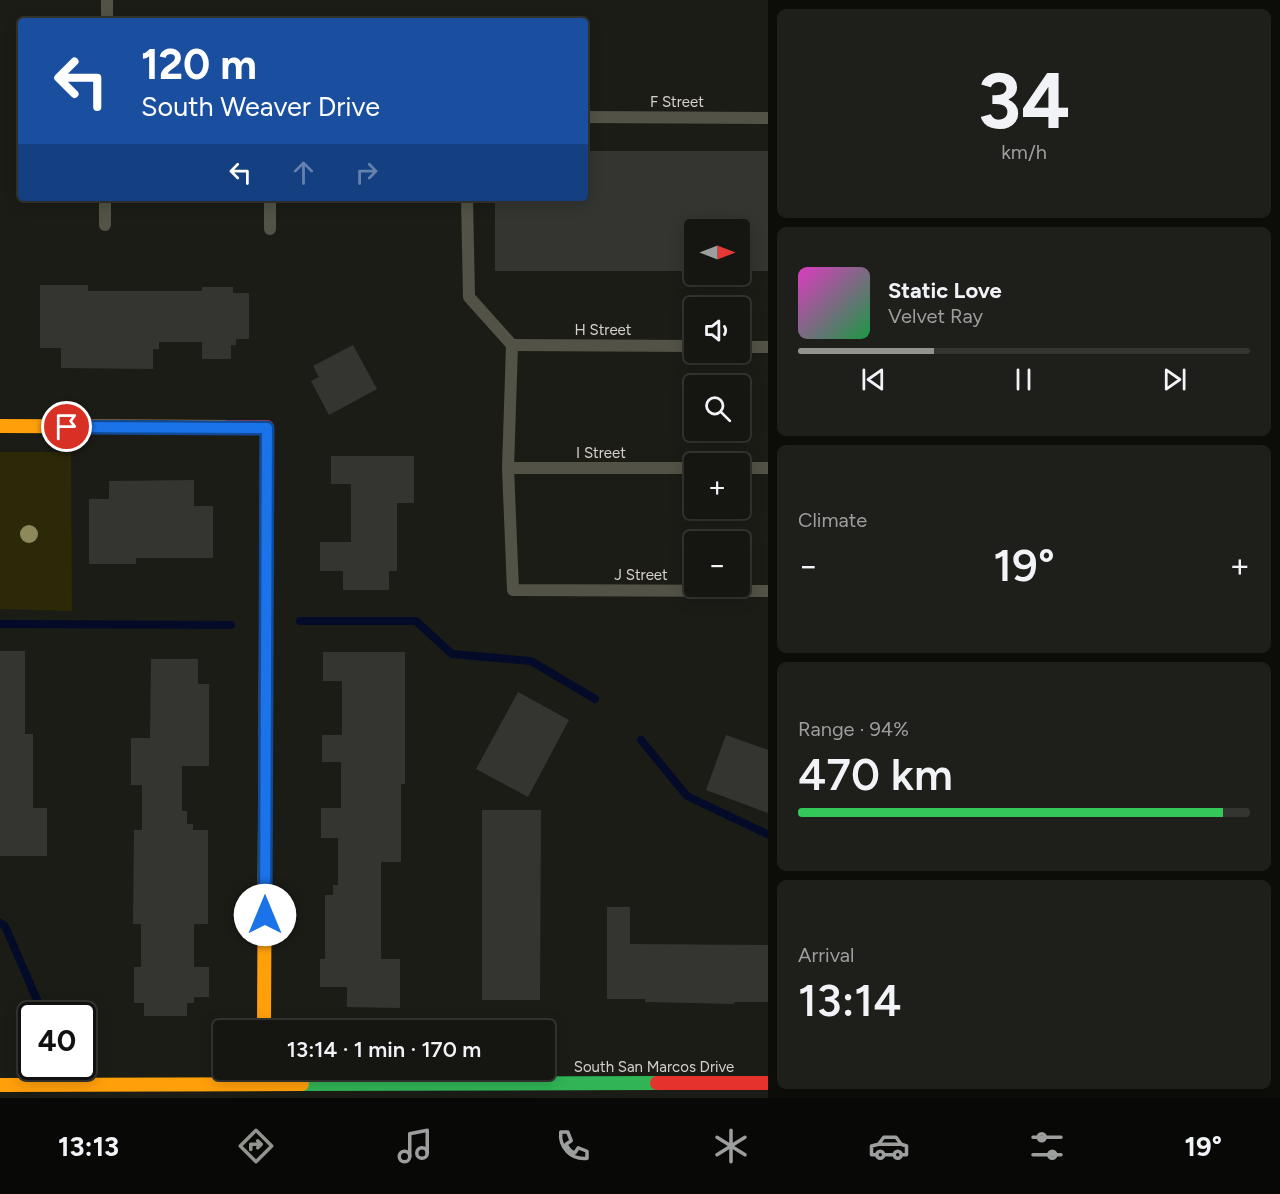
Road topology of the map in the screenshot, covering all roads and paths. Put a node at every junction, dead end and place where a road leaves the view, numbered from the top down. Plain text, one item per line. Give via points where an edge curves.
1 (107, 0) edge
2 (107, 18) edge
3 (588, 117) edge
4 (768, 118) edge
5 (105, 201) edge
6 (270, 201) edge
7 (467, 201) edge
8 (105, 225) dead end
9 (270, 229) dead end
10 (512, 345) junction
11 (684, 346) edge
12 (750, 346) edge
13 (768, 347) edge
14 (0, 426) edge
15 (508, 468) junction
16 (684, 468) edge
17 (750, 468) edge
18 (768, 468) edge
19 (768, 591) edge
20 (264, 1020) edge
21 (768, 1083) edge
22 (0, 1084) edge
23 (92, 1091) edge

1 - 2 lane
3 - 4 lane, F Street
5 - 8 lane
6 - 9 lane
7 - 10 lane via 469,297
10 - 11 lane, H Street
10 - 15 lane
12 - 13 lane
14 - 20 street via 267,428
15 - 16 lane, I Street
15 - 19 lane, J Street via 513,590
17 - 18 lane
21 - 23 street, South San Marcos Drive
22 - 23 street, South San Marcos Drive

